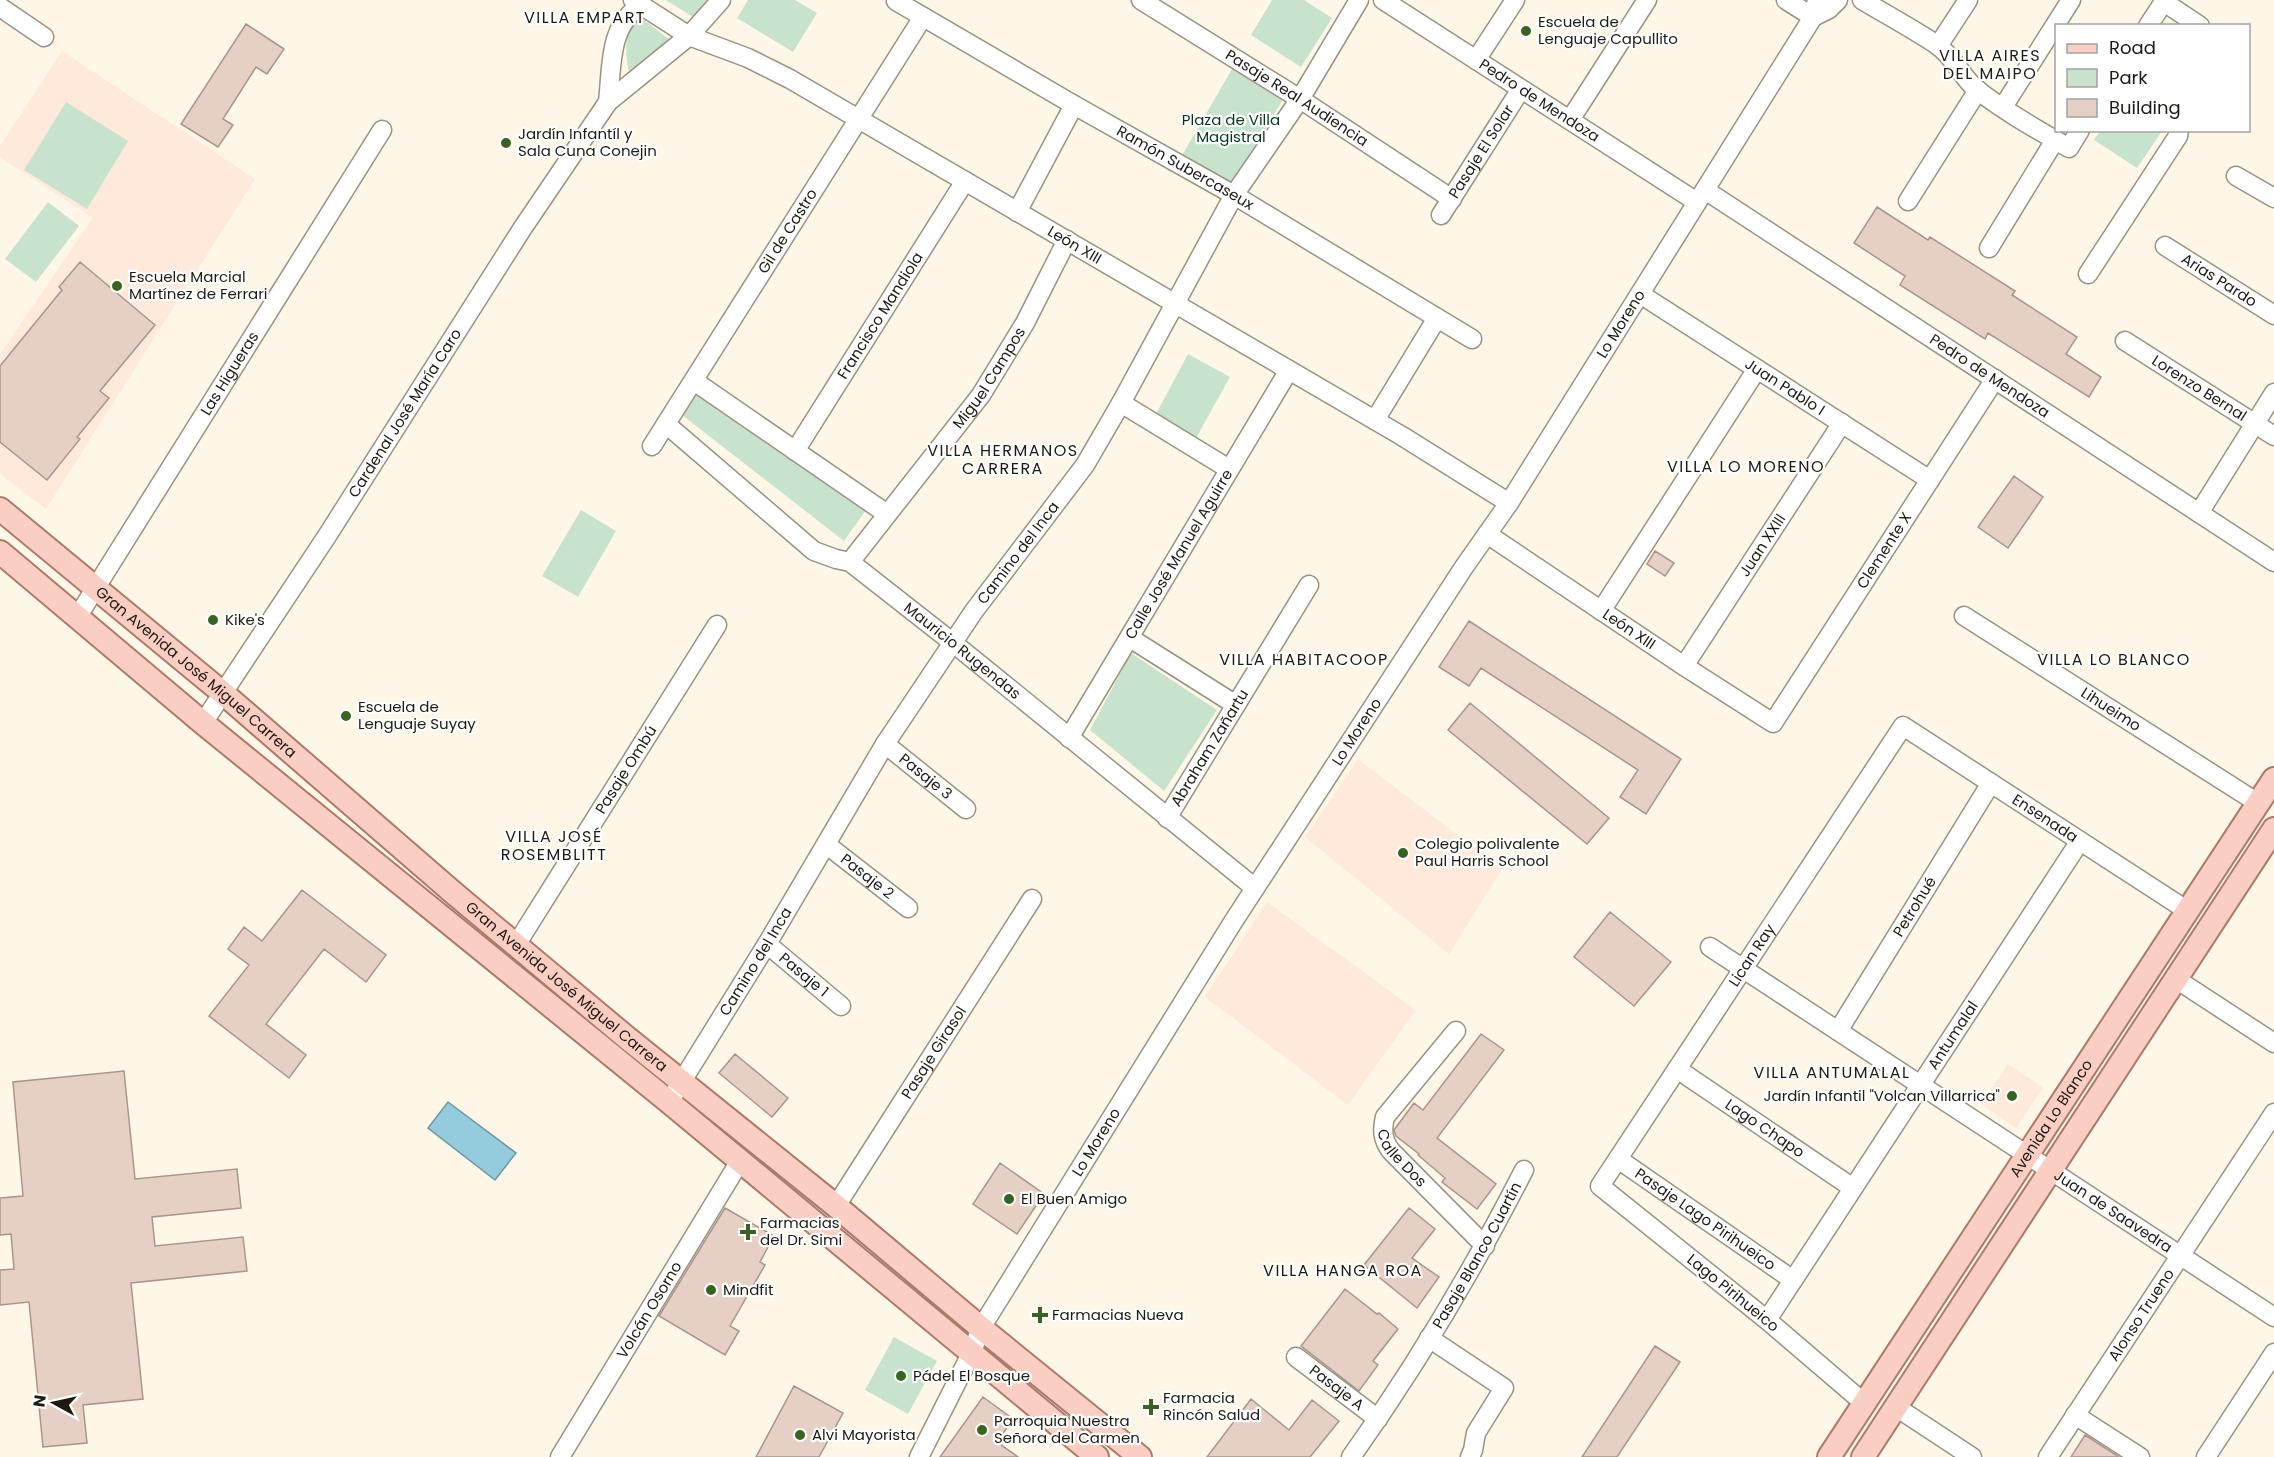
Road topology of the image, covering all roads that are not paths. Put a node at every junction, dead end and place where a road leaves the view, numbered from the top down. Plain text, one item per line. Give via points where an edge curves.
1 (721, 0) edge
2 (1141, 0) edge
3 (1359, 0) edge
4 (1383, 0) edge
5 (1515, 0) edge
6 (1647, 0) edge
7 (1786, 0) edge
8 (1838, 0) edge
9 (1863, 0) edge
10 (1968, 0) edge
11 (2071, 0) edge
12 (896, 1) edge
13 (2164, 1) edge
14 (637, 2) edge
15 (0, 7) edge
16 (1815, 8) edge
17 (923, 17) junction
18 (2056, 24) edge
19 (2149, 24) edge
20 (2197, 24) edge
21 (2055, 25) edge
22 (689, 36) junction
23 (44, 37) dead end
24 (1938, 46) junction
25 (1476, 60) junction
26 (1521, 89) junction
27 (1978, 90) junction
28 (1300, 99) junction
29 (608, 102) junction
30 (1074, 105) junction
31 (2003, 107) junction
32 (860, 120) junction
33 (1570, 120) junction
34 (382, 130) dead end
35 (2077, 132) edge
36 (2179, 132) edge
37 (2062, 144) junction
38 (2236, 176) dead end
39 (965, 181) junction
40 (1234, 195) junction
41 (1701, 196) junction
42 (2274, 198) edge
43 (1452, 199) junction
44 (1908, 201) dead end
45 (1017, 212) junction
46 (1441, 215) dead end
47 (1066, 240) junction
48 (2165, 246) dead end
49 (1989, 248) dead end
50 (2088, 274) dead end
51 (1640, 294) junction
52 (1175, 304) junction
53 (2274, 315) edge
54 (1437, 318) junction
55 (1472, 339) dead end
56 (2125, 341) dead end
57 (1288, 369) junction
58 (1757, 369) junction
59 (1995, 379) junction
60 (694, 381) junction
61 (2274, 393) edge
62 (1121, 403) junction
63 (1375, 420) junction
64 (1842, 423) junction
65 (666, 424) junction
66 (2255, 424) junction
67 (2274, 436) edge
68 (652, 446) dead end
69 (795, 450) junction
70 (1229, 469) junction
71 (1930, 480) junction
72 (1509, 503) junction
73 (0, 509) edge
74 (2199, 513) junction
75 (887, 514) junction
76 (1487, 534) junction
77 (0, 552) edge
78 (850, 562) junction
79 (2274, 562) edge
80 (1309, 585) dead end
81 (96, 589) junction
82 (1601, 611) junction
83 (78, 616) junction
84 (1964, 616) dead end
85 (717, 624) dead end
86 (1130, 638) junction
87 (952, 642) junction
88 (1684, 666) junction
89 (224, 694) junction
90 (1236, 705) junction
91 (203, 723) junction
92 (1773, 723) joint
93 (1903, 726) joint
94 (1069, 738) junction
95 (885, 744) junction
96 (2274, 778) edge
97 (1991, 783) junction
98 (2258, 803) junction
99 (966, 809) dead end
100 (1167, 818) junction
101 (2274, 829) edge
102 (2080, 841) junction
103 (827, 845) junction
104 (1255, 888) junction
105 (1032, 899) dead end
106 (908, 908) dead end
107 (2188, 911) junction
108 (767, 944) junction
109 (516, 945) junction
110 (1710, 947) dead end
111 (1743, 969) junction
112 (2176, 979) junction
113 (841, 1006) dead end
114 (1456, 1030) dead end
115 (1838, 1031) junction
116 (2274, 1043) edge
117 (1677, 1069) junction
118 (681, 1082) junction
119 (1921, 1085) junction
120 (669, 1102) junction
121 (2274, 1113) edge
122 (2027, 1155) junction
123 (1618, 1159) junction
124 (740, 1161) junction
125 (1524, 1170) dead end
126 (2051, 1171) junction
127 (1600, 1186) joint
128 (1853, 1188) junction
129 (836, 1206) junction
130 (1485, 1246) junction
131 (2180, 1256) junction
132 (1793, 1280) junction
133 (2274, 1317) edge
134 (1767, 1320) junction
135 (981, 1328) junction
136 (1429, 1338) junction
137 (2274, 1353) edge
138 (971, 1354) junction
139 (1296, 1357) dead end
140 (1864, 1403) junction
141 (1896, 1407) junction
142 (2075, 1415) junction
143 (1378, 1419) junction
144 (560, 1457) edge
145 (919, 1457) edge
146 (1097, 1457) edge
147 (1140, 1457) edge
148 (1352, 1457) edge
149 (1470, 1457) edge
150 (1829, 1457) edge
151 (1863, 1457) edge
152 (1972, 1457) edge
153 (2048, 1457) edge
154 (2140, 1457) edge
155 (2206, 1457) edge

1 - 22 street, Cardenal José María Caro
2 - 28 street, Pasaje Real Audiencia
3 - 28 street, Camino del Inca
4 - 25 street, Pedro de Mendoza
5 - 25 street
6 - 33 street
7 - 16 street
8 - 16 street, Lo Moreno via 1828,9
9 - 24 street
10 - 24 street
11 - 18 street
12 - 17 street, Ramón Subercaseux
13 - 19 street
13 - 20 street
14 - 22 street, León XIII
14 - 29 street, Cardenal José María Caro via 618,30
15 - 23 street
16 - 41 street, Lo Moreno
17 - 30 street, Ramón Subercaseux
17 - 32 street, Gil de Castro
21 - 31 street
22 - 29 street, Cardenal José María Caro
22 - 32 street, León XIII via 769,68
24 - 27 street
25 - 26 street, Pedro de Mendoza
26 - 33 street, Pedro de Mendoza
26 - 43 street, Pasaje El Solar
27 - 31 street
27 - 44 street
28 - 40 street, Camino del Inca
28 - 43 street, Pasaje Real Audiencia
29 - 89 street, Cardenal José María Caro via 522,229
30 - 40 street, Ramón Subercaseux
30 - 45 street
31 - 37 street
32 - 39 street, León XIII
32 - 60 street, Gil de Castro
33 - 41 street, Pedro de Mendoza
34 - 81 street, Las Higueras
35 - 37 street
36 - 50 street
37 - 49 street
38 - 42 street
39 - 45 street, León XIII
39 - 69 street, Francisco Mandiola
40 - 52 street, Camino del Inca
40 - 54 street, Ramón Subercaseux
41 - 51 street, Lo Moreno
41 - 59 street, Pedro de Mendoza
43 - 46 street, Pasaje El Solar
45 - 47 street, León XIII
47 - 52 street, León XIII
47 - 75 street, Miguel Campos via 1025,323 981,395
48 - 53 street, Arias Pardo
51 - 58 street, Juan Pablo I
51 - 72 street, Lo Moreno
52 - 57 street, León XIII
52 - 62 street, Camino del Inca
54 - 55 street, Ramón Subercaseux
54 - 63 street
56 - 66 street, Lorenzo Bernal
57 - 63 street, León XIII
57 - 70 street, Calle José Manuel Aguirre
58 - 64 street, Juan Pablo I
58 - 82 street
59 - 71 street, Clemente X
59 - 74 street, Pedro de Mendoza
60 - 65 street, Gil de Castro
60 - 69 street
61 - 66 street
62 - 70 street
62 - 87 street, Camino del Inca via 1072,483
63 - 72 street, León XIII
64 - 71 street, Juan Pablo I
64 - 88 street, Juan XXIII
65 - 68 street, Gil de Castro
65 - 78 street, Mauricio Rugendas via 814,551
66 - 67 street, Lorenzo Bernal
66 - 74 street
69 - 75 street
70 - 86 street, Calle José Manuel Aguirre
71 - 92 street, Clemente X
72 - 76 street, Lo Moreno
73 - 81 main road, Gran Avenida José Miguel Carrera
74 - 79 street, Pedro de Mendoza
75 - 78 street, Miguel Campos
76 - 82 street, León XIII
76 - 104 street, Lo Moreno
77 - 83 main road, Gran Avenida José Miguel Carrera
78 - 87 street, Mauricio Rugendas
80 - 90 street, Abraham Zañartu
81 - 83 street, Las Higueras
81 - 89 main road, Gran Avenida José Miguel Carrera
82 - 88 street, León XIII
83 - 91 main road, Gran Avenida José Miguel Carrera
84 - 98 street, Lihueimo
85 - 109 street, Pasaje Ombú
86 - 90 street
86 - 94 street, Calle José Manuel Aguirre
87 - 94 street, Mauricio Rugendas
87 - 95 street, Camino del Inca
88 - 92 street, León XIII
89 - 91 street, Cardenal José María Caro
89 - 109 main road, Gran Avenida José Miguel Carrera
90 - 100 street, Abraham Zañartu
91 - 120 main road, Gran Avenida José Miguel Carrera
93 - 97 street, Ensenada
93 - 111 street, Lican Ray
94 - 100 street, Mauricio Rugendas
95 - 99 street, Pasaje 3
95 - 103 street, Camino del Inca
96 - 98 main road, Avenida Lo Blanco
97 - 102 street, Ensenada
97 - 115 street, Petrohué
98 - 107 main road, Avenida Lo Blanco
100 - 104 street, Mauricio Rugendas
101 - 112 main road, Avenida Lo Blanco
102 - 107 street, Ensenada
102 - 119 street, Antumalal
103 - 106 street, Pasaje 2
103 - 108 street, Camino del Inca
104 - 135 street, Lo Moreno
105 - 129 street, Pasaje Girasol
107 - 122 main road, Avenida Lo Blanco
108 - 113 street, Pasaje 1
108 - 118 street, Camino del Inca
109 - 118 main road, Gran Avenida José Miguel Carrera
110 - 111 street, Juan de Saavedra
111 - 115 street, Juan de Saavedra
111 - 117 street, Lican Ray
112 - 116 street
112 - 126 main road, Avenida Lo Blanco
114 - 130 street, Calle Dos via 1385,1117 1382,1128 1384,1142
115 - 119 street, Juan de Saavedra
117 - 123 street, Lican Ray
117 - 128 street, Lago Chapo
118 - 120 street, Camino del Inca
118 - 129 main road, Gran Avenida José Miguel Carrera
119 - 122 street, Juan de Saavedra
119 - 128 street, Antumalal
120 - 124 main road, Gran Avenida José Miguel Carrera
121 - 131 street, Alonso Trueno
122 - 126 street, Juan de Saavedra
122 - 140 main road, Avenida Lo Blanco
123 - 127 street, Lican Ray
123 - 132 street, Pasaje Lago Pirihueico
124 - 138 main road, Gran Avenida José Miguel Carrera
124 - 144 street, Volcán Osorno
125 - 130 street, Pasaje Blanco Cuartín
126 - 131 street, Juan de Saavedra
126 - 141 main road, Avenida Lo Blanco
127 - 134 street, Lago Pirihueico
128 - 132 street, Antumalal
129 - 135 main road, Gran Avenida José Miguel Carrera
130 - 136 street, Pasaje Blanco Cuartín
131 - 133 street, Juan de Saavedra
131 - 142 street, Alonso Trueno
132 - 134 street, Antumalal
134 - 140 street, Lago Pirihueico
135 - 138 street, Lo Moreno
135 - 147 main road, Gran Avenida José Miguel Carrera
136 - 143 street, Pasaje Blanco Cuartín
136 - 149 street, Pasaje Blanco Cuartín via 1504,1388 1476,1432
137 - 155 street
138 - 145 street, Lo Moreno
138 - 146 main road, Gran Avenida José Miguel Carrera
139 - 143 street, Pasaje A
140 - 150 main road, Avenida Lo Blanco
141 - 151 main road, Avenida Lo Blanco
141 - 152 street
142 - 153 street, Alonso Trueno
142 - 154 street
143 - 148 street, Pasaje Blanco Cuartín

